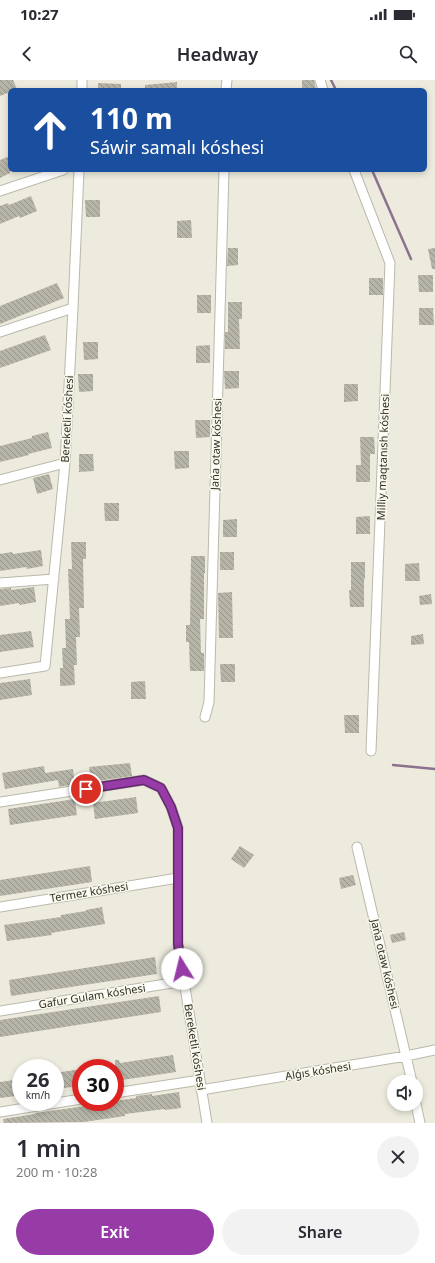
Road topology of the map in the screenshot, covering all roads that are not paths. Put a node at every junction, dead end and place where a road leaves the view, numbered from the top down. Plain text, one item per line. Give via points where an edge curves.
1 (57, 172) edge
2 (79, 172) edge
3 (224, 172) edge
4 (355, 172) edge
5 (0, 191) edge
6 (73, 308) junction
7 (0, 332) edge
8 (65, 463) junction
9 (0, 480) edge
10 (54, 580) junction
11 (0, 583) edge
12 (0, 673) edge
13 (205, 717) dead end
14 (371, 751) dead end
15 (0, 802) edge
16 (357, 847) dead end
17 (178, 878) junction
18 (0, 907) edge
19 (184, 981) junction
20 (0, 1011) edge
21 (435, 1050) edge
22 (406, 1056) junction
23 (410, 1075) edge
24 (200, 1080) junction
25 (201, 1090) junction
26 (124, 1092) edge
27 (72, 1100) edge
28 (417, 1111) edge
29 (0, 1112) edge
30 (207, 1123) edge
31 (420, 1123) edge

1 - 5 street
2 - 6 street, Bereketli kóshesi
3 - 13 street, Jańa otaw kóshesi via 209,702
4 - 14 street, Milliy maqtanısh kóshesi via 390,263
6 - 7 street
6 - 8 street, Bereketli kóshesi
8 - 9 street
8 - 10 street, Bereketli kóshesi
10 - 11 street
10 - 12 street, Bereketli kóshesi via 45,666
15 - 17 street, Bereketli kóshesi via 144,780 161,788 171,807 178,828
16 - 22 street, Jańa otaw kóshesi
17 - 18 street, Termez kóshesi
17 - 19 street, Bereketli kóshesi via 178,944
19 - 20 street, Gafur Gulam kóshesi
19 - 24 street, Bereketli kóshesi
21 - 22 street, Alǵıs kóshesi
22 - 23 street, Jańa otaw kóshesi
22 - 25 street, Alǵıs kóshesi
24 - 25 street, Bereketli kóshesi
24 - 26 street
25 - 30 street, Bereketli kóshesi
27 - 29 street
28 - 31 street

